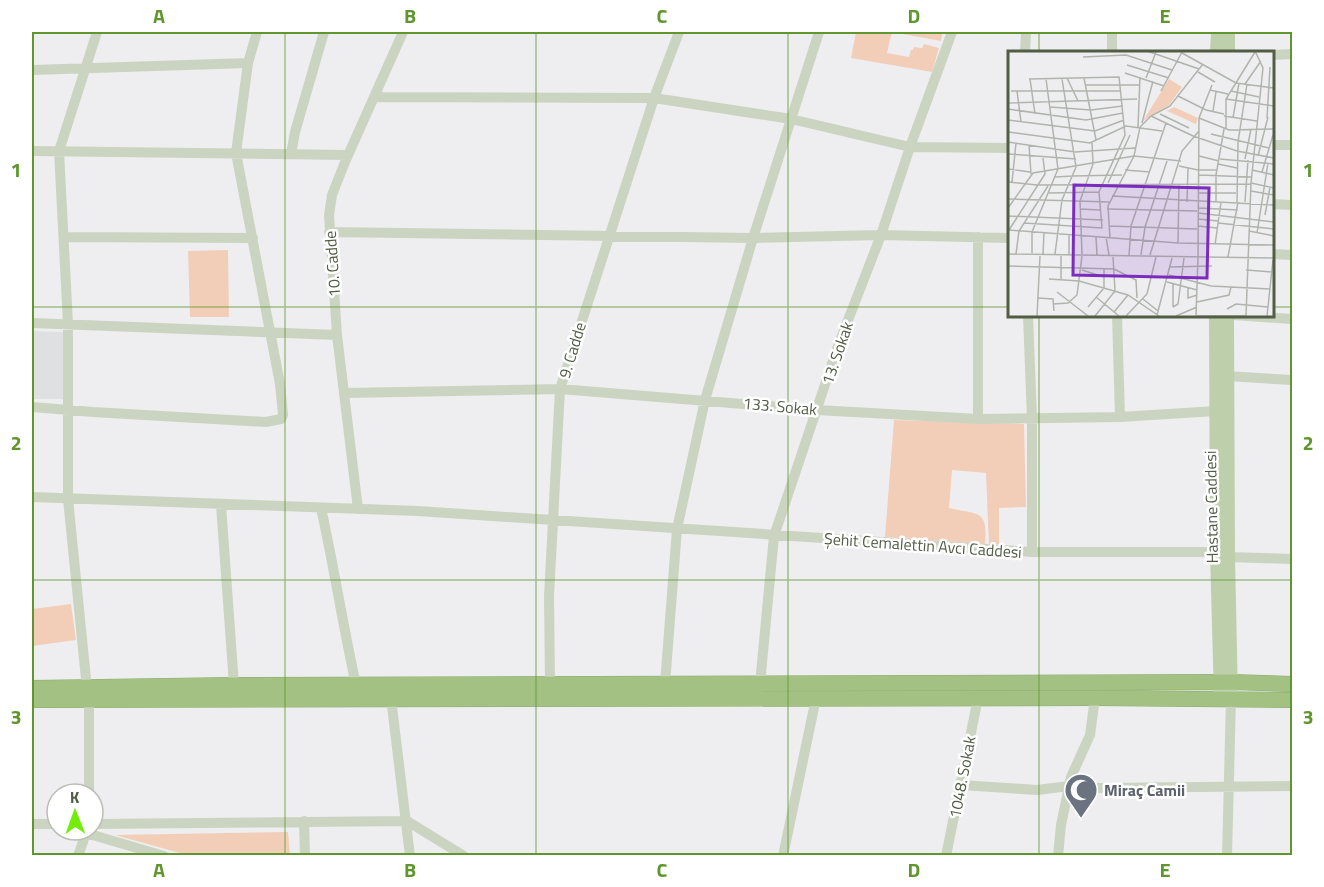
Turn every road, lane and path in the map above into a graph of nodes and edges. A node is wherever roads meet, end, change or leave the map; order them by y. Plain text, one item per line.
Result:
1 (97, 32) edge
2 (257, 32) edge
3 (324, 32) edge
4 (403, 32) edge
5 (679, 32) edge
6 (819, 32) edge
7 (952, 32) edge
8 (1026, 32) edge
9 (1112, 32) edge
10 (1218, 32) edge
11 (1228, 32) edge
12 (1025, 51) edge
13 (1112, 51) edge
14 (1218, 51) edge
15 (1228, 51) edge
16 (1293, 54) edge
17 (1273, 55) edge
18 (248, 63) junction
19 (84, 68) junction
20 (32, 70) edge
21 (374, 98) junction
22 (654, 98) junction
23 (791, 118) junction
24 (1293, 145) edge
25 (1273, 146) edge
26 (910, 147) junction
27 (1008, 148) edge
28 (32, 151) edge
29 (59, 151) junction
30 (236, 153) junction
31 (291, 154) junction
32 (348, 155) junction
33 (1273, 204) edge
34 (1293, 205) edge
35 (329, 232) junction
36 (609, 235) junction
37 (881, 235) junction
38 (64, 237) junction
39 (978, 237) junction
40 (253, 238) junction
41 (753, 238) junction
42 (1008, 238) edge
43 (1273, 254) edge
44 (1293, 255) edge
45 (1028, 316) edge
46 (1118, 316) edge
47 (1216, 316) edge
48 (1227, 316) edge
49 (1249, 316) edge
50 (1293, 319) edge
51 (32, 323) edge
52 (68, 324) junction
53 (272, 334) junction
54 (338, 335) junction
55 (1226, 376) junction
56 (1293, 380) edge
57 (560, 388) junction
58 (345, 393) junction
59 (705, 400) junction
60 (32, 407) edge
61 (68, 410) junction
62 (817, 410) junction
63 (1216, 411) junction
64 (1120, 417) junction
65 (978, 419) junction
66 (1032, 419) junction
67 (32, 497) edge
68 (68, 500) junction
69 (221, 505) junction
70 (321, 508) junction
71 (358, 509) junction
72 (552, 520) junction
73 (676, 529) junction
74 (774, 536) junction
75 (1032, 552) junction
76 (1223, 554) junction
77 (1293, 559) edge
78 (1225, 682) junction
79 (550, 684) junction
80 (665, 684) junction
81 (760, 684) junction
82 (1293, 684) edge
83 (234, 685) junction
84 (356, 685) junction
85 (32, 688) edge
86 (88, 694) junction
87 (391, 698) junction
88 (816, 698) junction
89 (978, 698) junction
90 (1095, 698) junction
91 (1226, 699) junction
92 (32, 700) edge
93 (1293, 700) edge
94 (89, 782) edge
95 (960, 785) junction
96 (1069, 786) junction
97 (1293, 786) edge
98 (1228, 787) junction
99 (407, 820) junction
100 (304, 821) junction
101 (105, 824) edge
102 (105, 838) edge
103 (164, 855) edge
104 (304, 855) edge
105 (410, 855) edge
106 (464, 855) edge
107 (783, 855) edge
108 (946, 855) edge
109 (1058, 855) edge
110 (1227, 855) edge

1 - 19 street
2 - 18 street
3 - 31 street
4 - 21 street, 10. Cadde
5 - 22 street, 9. Cadde
6 - 23 street
7 - 26 street, 13. Sokak
8 - 12 street
9 - 13 street
10 - 14 main road
11 - 15 main road
16 - 17 street
18 - 19 street
18 - 30 street
19 - 20 street
19 - 29 street
21 - 22 street
21 - 32 street, 10. Cadde
22 - 23 street
22 - 36 street, 9. Cadde
23 - 26 street
23 - 41 street
24 - 25 street
26 - 27 street
26 - 37 street, 13. Sokak
28 - 29 street
29 - 30 street
29 - 38 street
30 - 31 street
30 - 40 street
31 - 32 street
32 - 35 street, 10. Cadde
33 - 34 street
35 - 36 street
35 - 54 street, 10. Cadde
36 - 41 street
36 - 57 street, 9. Cadde
37 - 39 street
37 - 41 street
37 - 62 street, 13. Sokak
38 - 40 street
38 - 52 street
39 - 42 street
39 - 65 street
40 - 53 street
41 - 59 street
43 - 44 street
45 - 66 street
46 - 64 street
47 - 63 main road, Hastane Caddesi
48 - 55 main road, Hastane Caddesi
49 - 50 street
51 - 52 street
52 - 53 street
52 - 61 street
53 - 54 street
53 - 61 street
54 - 58 street, 10. Cadde
55 - 56 street
55 - 76 main road, Hastane Caddesi
57 - 58 street, 133. Sokak
57 - 59 street, 133. Sokak
57 - 72 street, 9. Cadde
58 - 71 street, 10. Cadde
59 - 62 street, 133. Sokak
59 - 73 street
60 - 61 street
61 - 68 street
62 - 65 street, 133. Sokak
62 - 74 street, 13. Sokak
63 - 64 street, 133. Sokak
63 - 76 main road, Hastane Caddesi
64 - 66 street, 133. Sokak
65 - 66 street, 133. Sokak
66 - 75 street
67 - 68 street, Şehit Cemalettin Avcı Caddesi
68 - 69 street, Şehit Cemalettin Avcı Caddesi
68 - 86 street
69 - 70 street, Şehit Cemalettin Avcı Caddesi
69 - 83 street
70 - 71 street, Şehit Cemalettin Avcı Caddesi
70 - 84 street
71 - 72 street, Şehit Cemalettin Avcı Caddesi
72 - 73 street, Şehit Cemalettin Avcı Caddesi
72 - 79 street, 9. Cadde
73 - 74 street, Şehit Cemalettin Avcı Caddesi
73 - 80 street
74 - 75 street, Şehit Cemalettin Avcı Caddesi
74 - 81 street, 13. Sokak
75 - 76 street, Şehit Cemalettin Avcı Caddesi
76 - 77 street, Şehit Cemalettin Avcı Caddesi
76 - 78 main road, Hastane Caddesi
78 - 81 highway
78 - 82 highway
78 - 91 main road, Hastane Caddesi
79 - 80 highway
79 - 84 highway
80 - 81 highway
83 - 84 highway
83 - 86 highway
85 - 86 highway
86 - 87 highway
86 - 92 highway
86 - 94 street
87 - 88 highway
87 - 99 street
88 - 89 highway
88 - 107 street
89 - 90 highway
89 - 95 street, 1048. Sokak
90 - 91 highway
90 - 96 street
91 - 93 highway
91 - 98 street
95 - 96 street
95 - 108 street, 1048. Sokak
96 - 98 street
96 - 109 street
97 - 98 street
98 - 110 street
99 - 100 street
99 - 105 street
99 - 106 street
100 - 101 street
100 - 104 street
102 - 103 street

